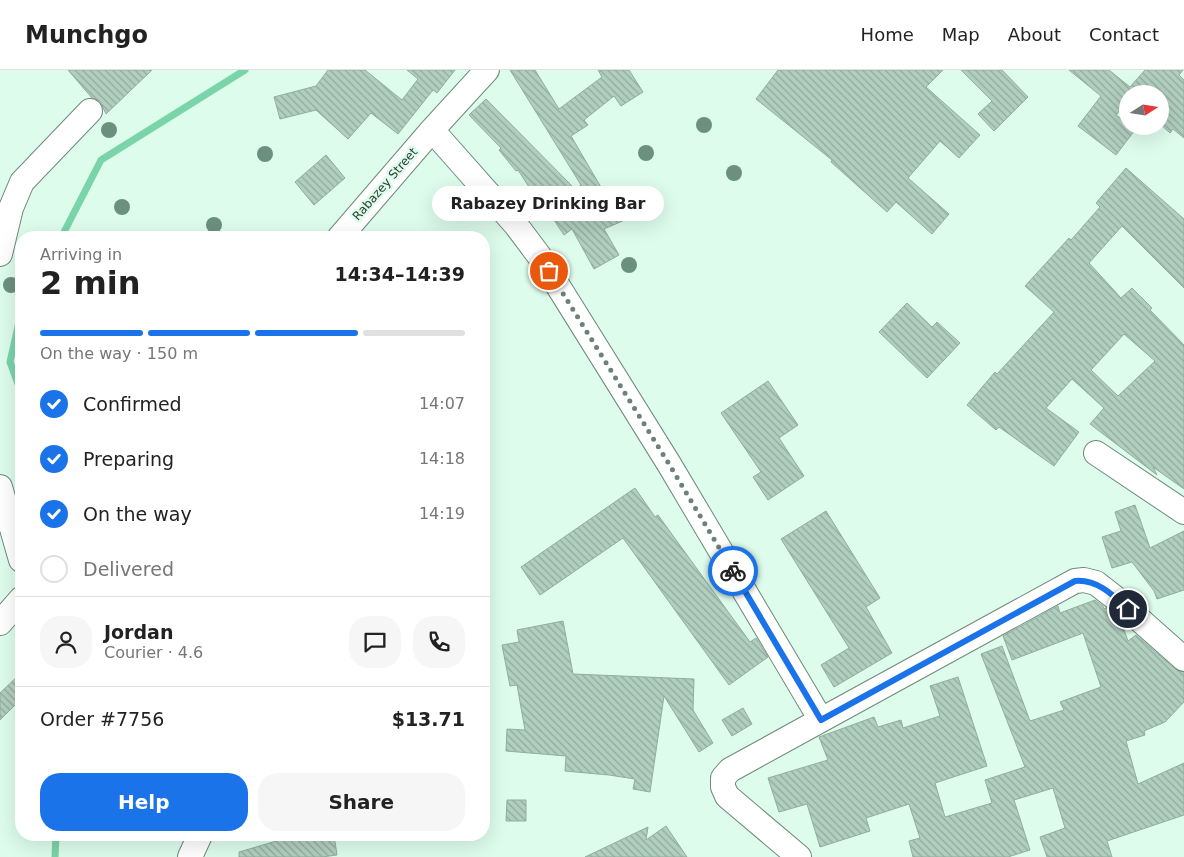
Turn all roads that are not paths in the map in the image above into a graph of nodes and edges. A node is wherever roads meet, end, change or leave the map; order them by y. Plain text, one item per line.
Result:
1 (487, 70) edge
2 (90, 111) dead end
3 (432, 130) junction
4 (345, 231) edge
5 (0, 254) edge
6 (1096, 453) dead end
7 (0, 487) edge
8 (1184, 512) edge
9 (15, 539) edge
10 (15, 606) edge
11 (0, 623) edge
12 (1184, 659) edge
13 (821, 720) junction
14 (197, 841) edge
15 (190, 857) edge
16 (799, 857) edge

1 - 3 street, Rabazey Street
2 - 5 street
3 - 4 street, Rabazey Street
3 - 13 street
6 - 8 street
7 - 9 street
10 - 11 street
12 - 13 street
13 - 16 street
14 - 15 street

